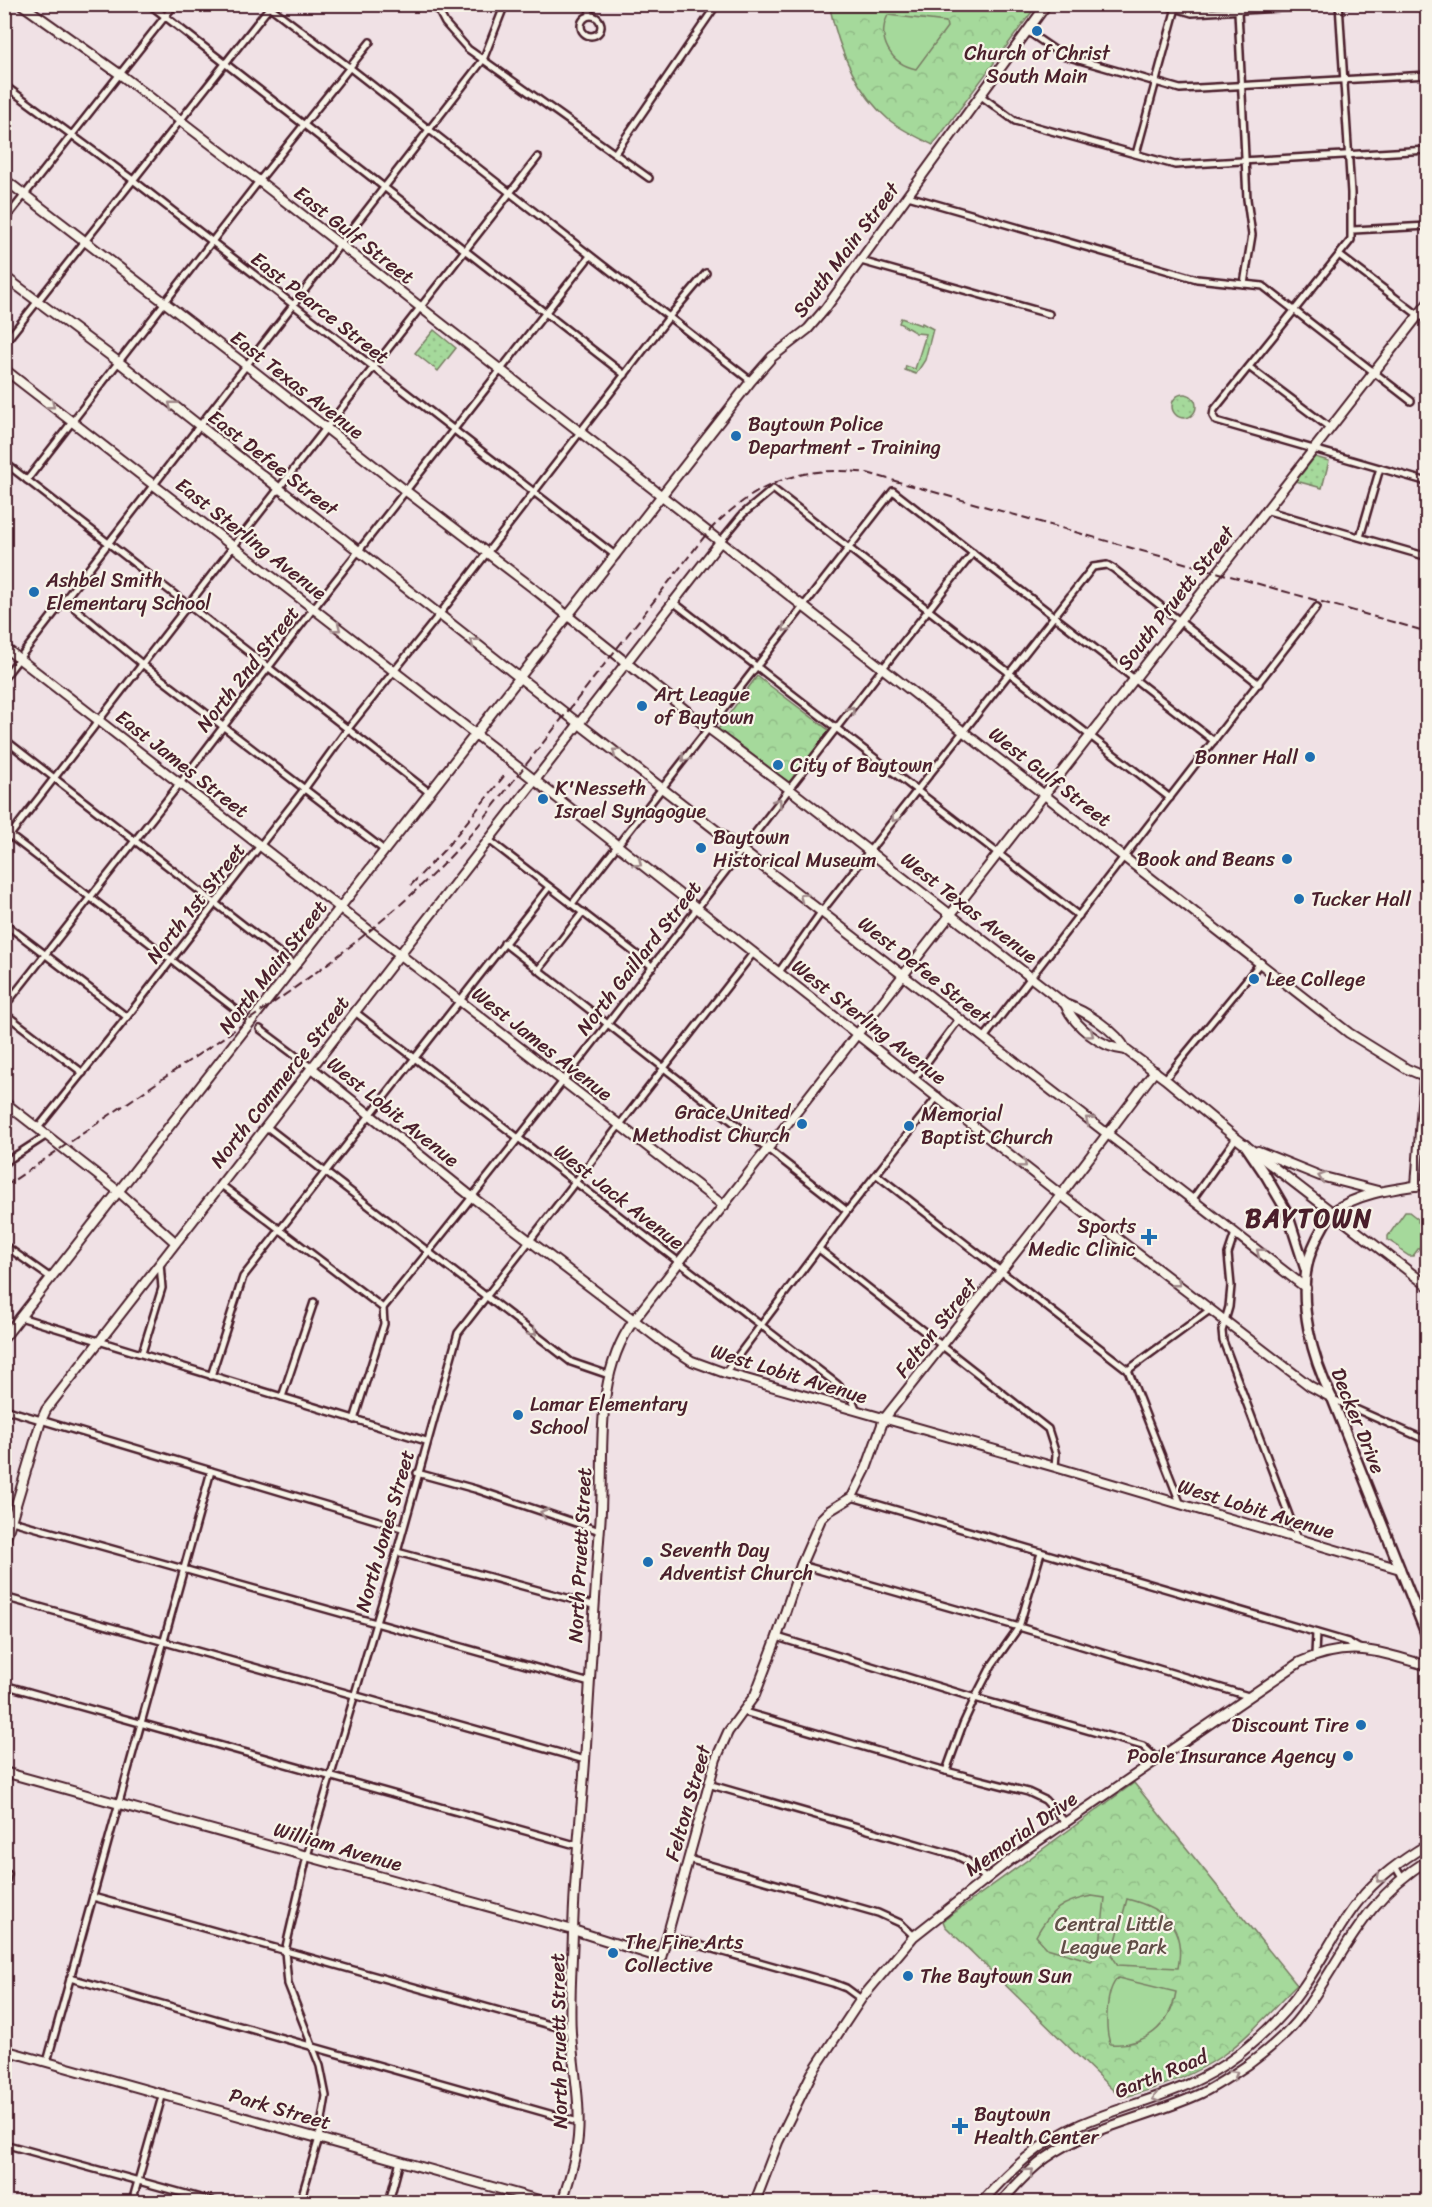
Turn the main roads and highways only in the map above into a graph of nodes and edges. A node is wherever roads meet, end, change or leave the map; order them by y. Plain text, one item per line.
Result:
1 (1245, 1145) road end
2 (1332, 1212) road end
3 (1306, 1272) junction
4 (1428, 1639) edge

1 - 3 main road
2 - 3 main road, Decker Drive
3 - 4 main road, Decker Drive

